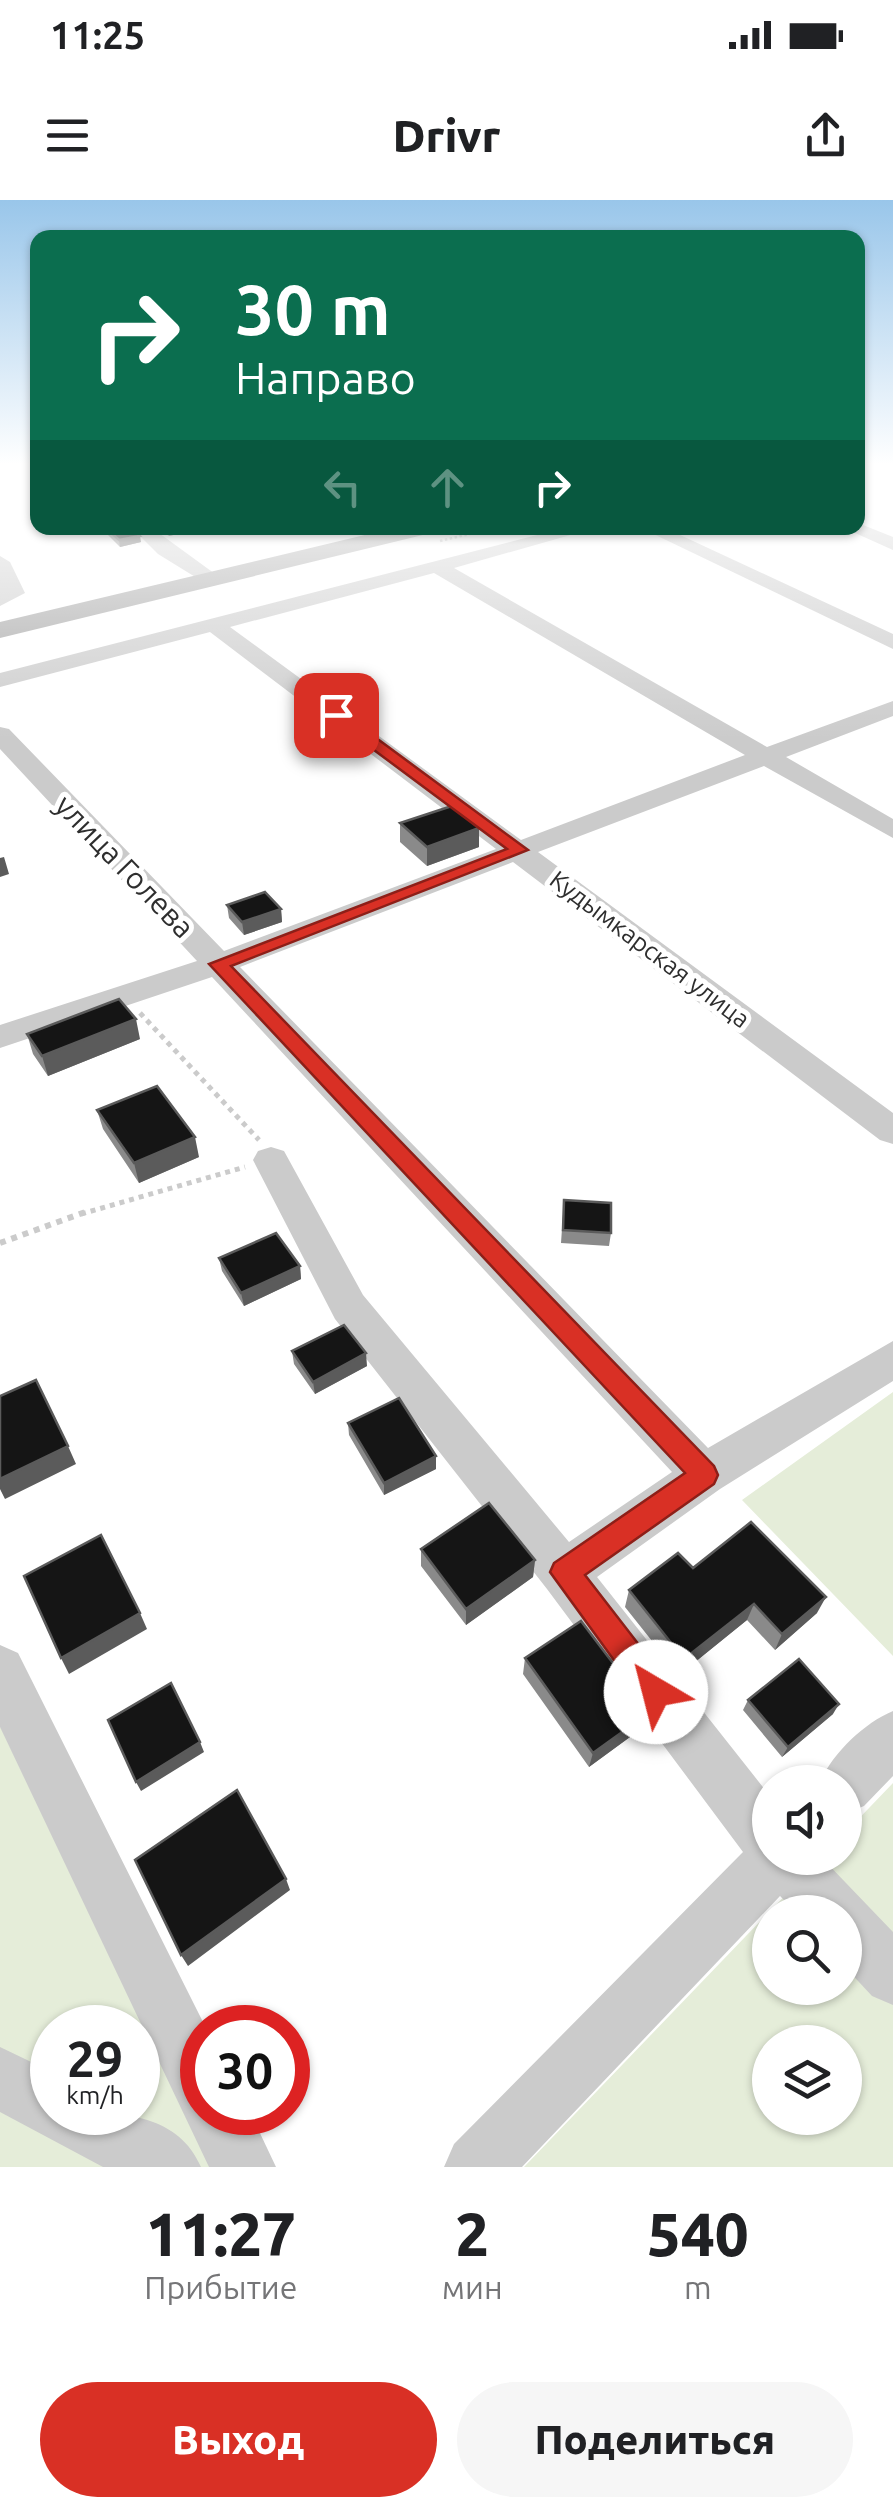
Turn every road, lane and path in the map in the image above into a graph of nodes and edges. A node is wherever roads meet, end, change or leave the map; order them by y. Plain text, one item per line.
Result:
1 (174, 556) edge
2 (308, 556) edge
3 (484, 556) edge
4 (710, 556) edge
5 (751, 556) edge
6 (0, 562) edge
7 (439, 568) junction
8 (212, 579) junction
9 (0, 600) edge
10 (893, 619) edge
11 (214, 624) junction
12 (0, 630) edge
13 (893, 642) edge
14 (0, 680) edge
15 (893, 708) edge
16 (0, 734) edge
17 (766, 756) junction
18 (893, 830) edge
19 (519, 850) junction
20 (218, 964) junction
21 (124, 996) junction
22 (0, 1037) edge
23 (893, 1131) edge
24 (271, 1160) junction
25 (0, 1244) edge
26 (893, 1359) edge
27 (704, 1475) junction
28 (564, 1572) junction
29 (0, 1671) edge
30 (893, 1738) edge
31 (862, 1770) edge
32 (752, 1817) edge
33 (763, 1875) edge
34 (797, 1875) edge
35 (818, 1895) edge
36 (862, 1942) edge
37 (893, 1975) edge
38 (180, 2040) edge
39 (0, 2078) edge
40 (30, 2094) edge
41 (108, 2135) edge
42 (227, 2135) edge
43 (168, 2167) edge
44 (243, 2167) edge
45 (477, 2167) edge

1 - 8 street
2 - 8 main road
3 - 7 street
4 - 13 street
5 - 10 street
6 - 9 street
7 - 11 street
7 - 17 street
8 - 12 main road
11 - 14 street
11 - 19 street, Кудымкарская улица
15 - 17 street
16 - 20 street, улица Голева
17 - 18 street
17 - 19 street
19 - 20 street
19 - 23 street, Кудымкарская улица
20 - 21 street
20 - 27 street, улица Голева
21 - 22 street
21 - 24 path
24 - 25 path
24 - 28 street
26 - 27 street
27 - 28 street
28 - 32 street
29 - 38 street
30 - 31 street
33 - 45 street
34 - 35 street
36 - 37 street
39 - 40 street
41 - 43 street
42 - 44 street

